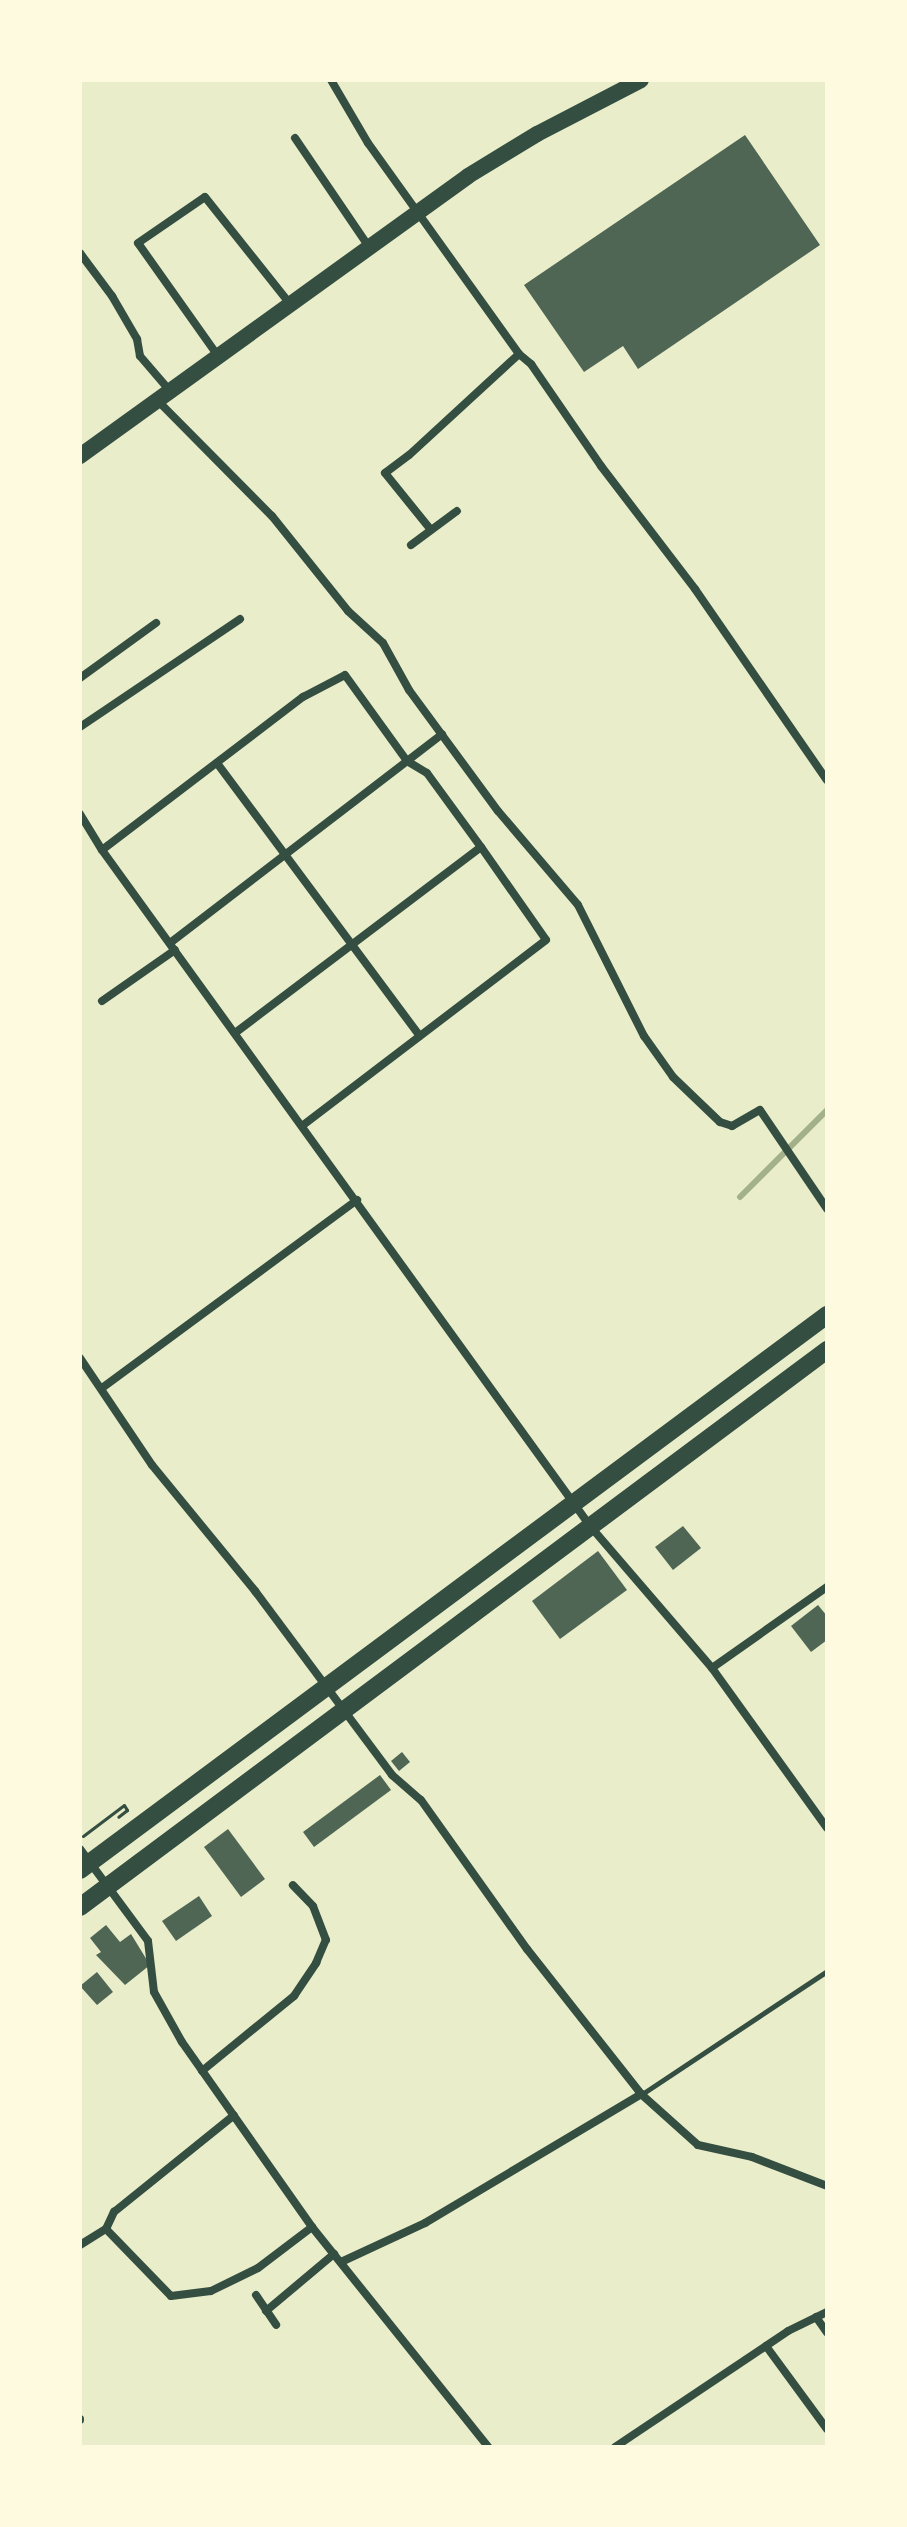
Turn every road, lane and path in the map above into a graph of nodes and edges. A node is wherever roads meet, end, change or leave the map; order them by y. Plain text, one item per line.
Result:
1 (331, 80) edge
2 (641, 80) edge
3 (295, 138) dead end
4 (418, 212) junction
5 (369, 247) junction
6 (80, 253) edge
7 (290, 304) junction
8 (519, 354) junction
9 (218, 356) junction
10 (164, 396) junction
11 (80, 456) edge
12 (457, 511) dead end
13 (431, 530) junction
14 (411, 545) dead end
15 (240, 619) dead end
16 (156, 623) dead end
17 (80, 678) edge
18 (80, 727) edge
19 (442, 734) junction
20 (407, 761) junction
21 (217, 763) junction
22 (827, 780) edge
23 (80, 814) edge
24 (481, 847) junction
25 (102, 850) junction
26 (283, 856) junction
27 (351, 946) junction
28 (172, 947) junction
29 (102, 1001) dead end
30 (235, 1033) junction
31 (420, 1036) junction
32 (303, 1125) junction
33 (357, 1200) junction
34 (827, 1209) edge
35 (827, 1315) edge
36 (827, 1350) edge
37 (80, 1358) edge
38 (102, 1388) junction
39 (573, 1503) junction
40 (590, 1526) junction
41 (827, 1587) edge
42 (712, 1668) junction
43 (328, 1686) junction
44 (346, 1709) junction
45 (122, 1813) dead end
46 (827, 1828) edge
47 (80, 1838) edge
48 (83, 1861) edge
49 (293, 1885) dead end
50 (108, 1887) junction
51 (80, 1907) edge
52 (827, 1971) edge
53 (202, 2071) junction
54 (641, 2094) junction
55 (234, 2115) junction
56 (827, 2186) edge
57 (312, 2227) junction
58 (106, 2229) junction
59 (80, 2245) edge
60 (334, 2254) junction
61 (341, 2262) junction
62 (256, 2295) dead end
63 (266, 2311) junction
64 (827, 2312) edge
65 (816, 2317) junction
66 (276, 2325) dead end
67 (827, 2333) edge
68 (766, 2346) junction
69 (827, 2429) edge
70 (488, 2447) edge
71 (615, 2447) edge

1 - 4 street
2 - 4 main road
3 - 5 street
4 - 5 main road
4 - 8 street
5 - 7 main road
6 - 10 street
7 - 9 main road
7 - 9 street
8 - 13 street
8 - 22 street
9 - 10 main road
10 - 11 main road
10 - 19 street
12 - 13 street
13 - 14 street
15 - 18 street
16 - 17 street
19 - 20 street
19 - 34 street
20 - 21 street
20 - 24 street
20 - 26 street
21 - 25 street
21 - 26 street
23 - 25 street
24 - 27 street
24 - 31 street
25 - 28 street
26 - 27 street
26 - 28 street
27 - 30 street
27 - 31 street
28 - 29 street
28 - 30 street
30 - 32 street
31 - 32 street
32 - 33 street
33 - 38 street
33 - 39 street
35 - 39 highway
36 - 40 highway
37 - 38 street
38 - 43 street
39 - 40 street
39 - 43 highway
40 - 42 street
40 - 44 highway
41 - 42 street
42 - 46 street
43 - 44 street
43 - 48 highway
44 - 50 highway
44 - 54 street
45 - 47 path
48 - 50 street
49 - 53 street
50 - 51 highway
50 - 53 street
52 - 54 lane
53 - 55 street
54 - 56 street
54 - 61 street
55 - 57 street
55 - 58 street
57 - 58 street
57 - 60 street
58 - 59 street
60 - 61 street
60 - 63 street
61 - 70 street
62 - 63 street
63 - 66 street
64 - 65 street
65 - 67 street
65 - 68 street
68 - 69 street
68 - 71 street

